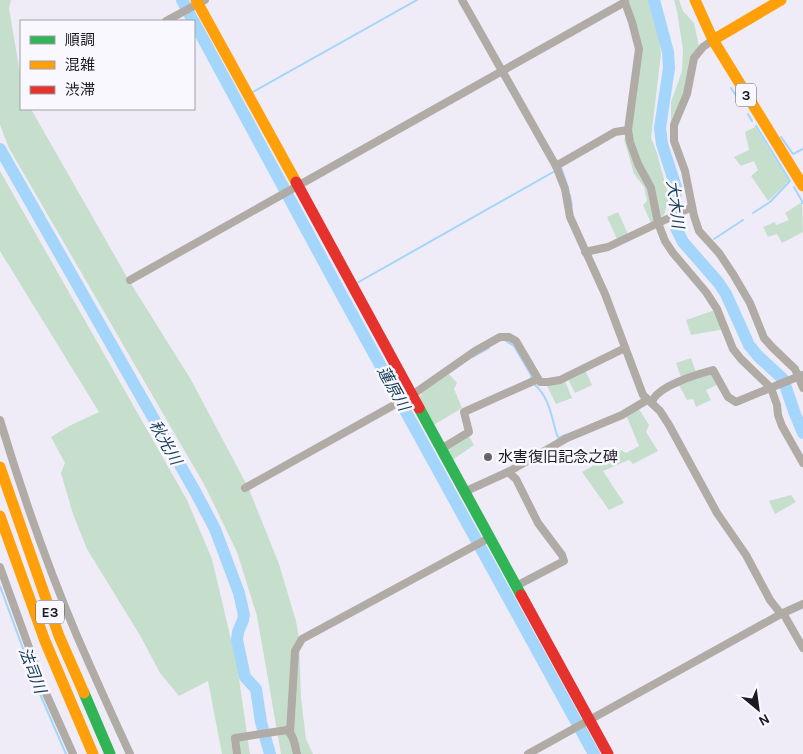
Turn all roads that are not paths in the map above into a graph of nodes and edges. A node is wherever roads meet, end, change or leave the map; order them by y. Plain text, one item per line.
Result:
1 (462, 0) edge
2 (695, 0) edge
3 (781, 0) edge
4 (199, 1) edge
5 (624, 1) edge
6 (168, 20) edge
7 (713, 40) junction
8 (502, 71) junction
9 (628, 130) junction
10 (556, 166) junction
11 (803, 186) edge
12 (297, 187) junction
13 (690, 208) junction
14 (661, 221) junction
15 (585, 252) junction
16 (130, 280) dead end
17 (625, 348) junction
18 (801, 376) edge
19 (538, 379) junction
20 (770, 388) junction
21 (803, 388) edge
22 (412, 396) junction
23 (650, 401) junction
24 (0, 420) edge
25 (441, 449) junction
26 (803, 464) edge
27 (0, 467) edge
28 (508, 472) junction
29 (245, 488) dead end
30 (464, 492) junction
31 (0, 516) edge
32 (489, 538) junction
33 (0, 567) edge
34 (516, 586) junction
35 (803, 604) edge
36 (782, 614) junction
37 (803, 648) edge
38 (589, 720) junction
39 (287, 731) junction
40 (74, 754) edge
41 (93, 754) edge
42 (110, 754) edge
43 (130, 754) edge
44 (237, 754) edge
45 (297, 754) edge
46 (528, 754) edge
47 (608, 754) edge

1 - 8 street
2 - 7 main road, 3
3 - 7 main road
4 - 6 street
4 - 12 main road
5 - 8 street
5 - 9 street
7 - 11 main road, 3
7 - 13 street
8 - 10 street
8 - 12 street
9 - 10 street
9 - 14 street
10 - 15 street
12 - 16 street
12 - 22 main road
13 - 14 street
13 - 18 street
14 - 15 street
14 - 20 street
15 - 17 street
17 - 19 street
17 - 23 street
18 - 20 street
18 - 21 street
19 - 22 street
19 - 25 street
20 - 23 street
20 - 26 street
22 - 25 main road
22 - 29 street
23 - 28 street
23 - 36 street
24 - 43 street
25 - 30 main road
27 - 42 main road, E3
28 - 30 street
28 - 34 street
30 - 32 main road
31 - 41 main road, E3
32 - 34 main road
32 - 39 street
33 - 40 street
34 - 38 main road
35 - 36 street
36 - 37 street
36 - 38 street
38 - 46 street
38 - 47 main road
39 - 44 street
39 - 45 street

